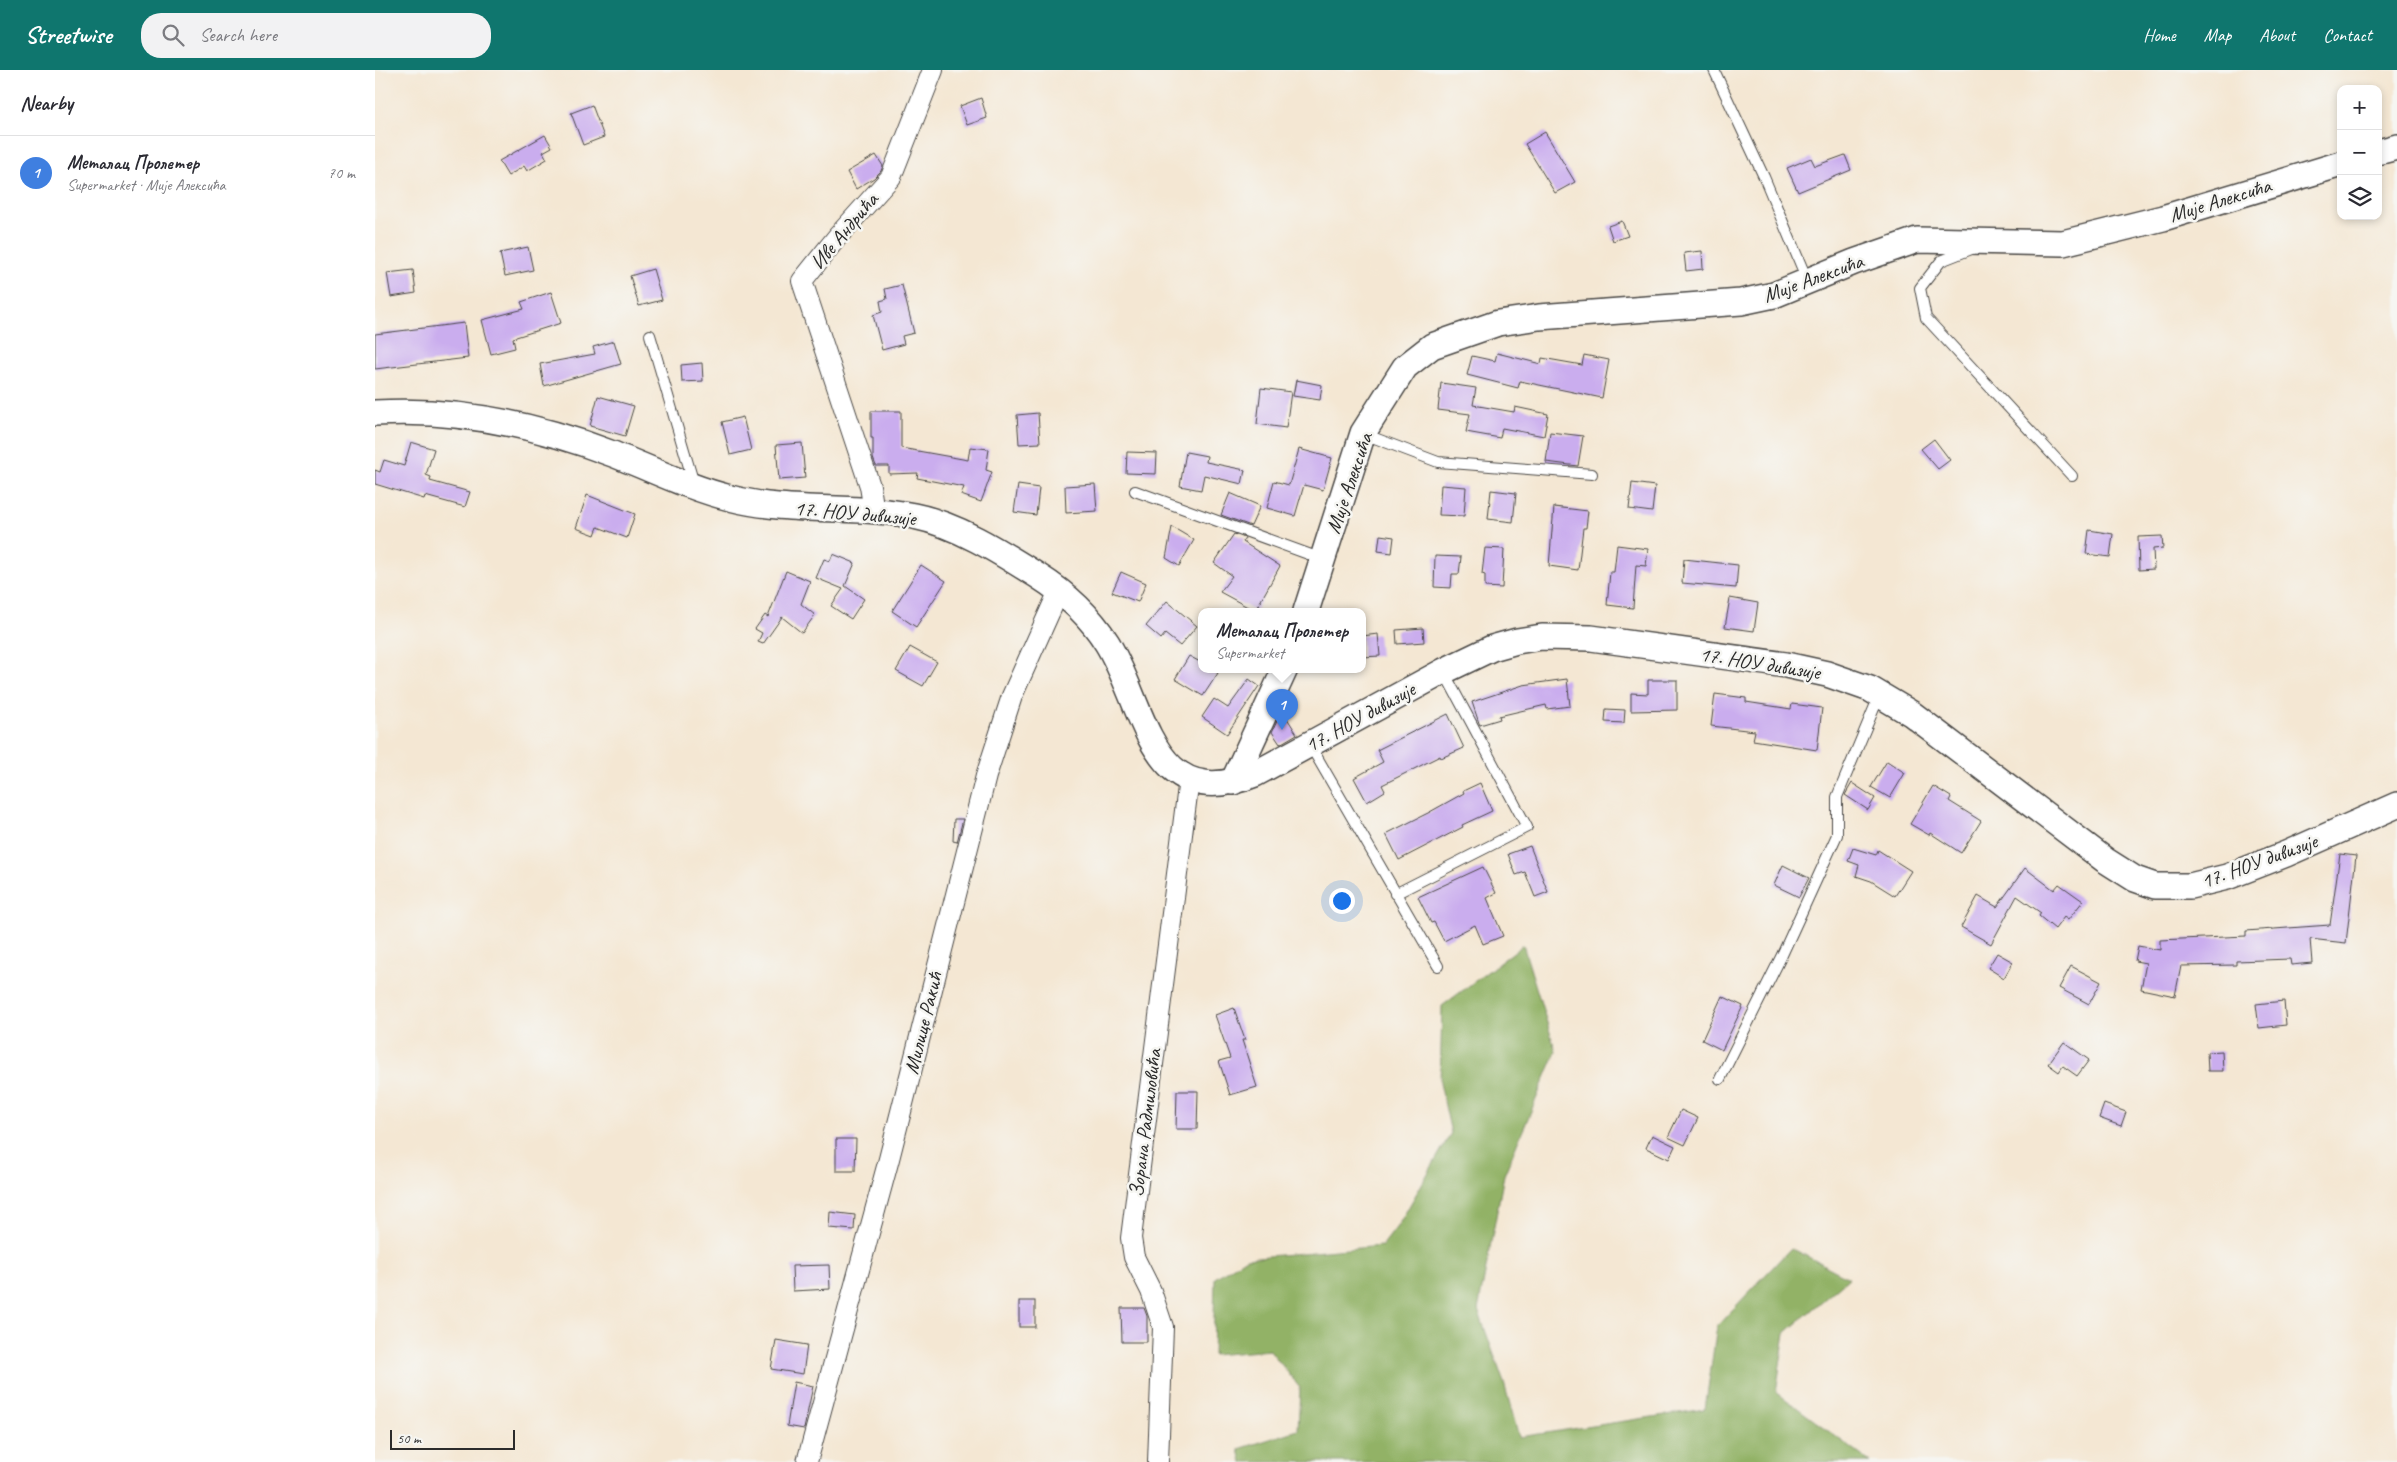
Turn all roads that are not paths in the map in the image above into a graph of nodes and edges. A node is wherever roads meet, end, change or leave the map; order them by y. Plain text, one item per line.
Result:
1 (933, 70) edge
2 (1714, 70) edge
3 (2397, 146) edge
4 (2382, 151) edge
5 (2337, 165) edge
6 (1991, 242) junction
7 (1808, 282) junction
8 (650, 335) dead end
9 (375, 413) edge
10 (1363, 433) junction
11 (1592, 474) dead end
12 (2072, 476) dead end
13 (695, 488) junction
14 (1135, 491) dead end
15 (874, 512) junction
16 (1323, 560) junction
17 (1059, 591) junction
18 (1307, 608) edge
19 (1444, 671) junction
20 (1283, 673) edge
21 (1881, 694) junction
22 (1310, 745) junction
23 (1189, 779) junction
24 (1233, 782) junction
25 (2397, 805) edge
26 (1395, 894) junction
27 (1437, 966) dead end
28 (1721, 1079) dead end
29 (807, 1462) edge
30 (1158, 1462) edge

1 - 15 street, Иве Андрића
2 - 7 lane
3 - 4 street
5 - 6 street, Мије Алексића
6 - 7 street, Мије Алексића
6 - 12 lane
7 - 10 street, Мије Алексића
8 - 13 lane
9 - 13 street, 17. НОУ дивизије
10 - 11 lane
10 - 16 street, Мије Алексића
13 - 15 street, 17. НОУ дивизије
14 - 16 lane, Мије Алексића
15 - 17 street, 17. НОУ дивизије
16 - 18 street, Мије Алексића
17 - 23 street, 17. НОУ дивизије
17 - 29 street, Милице Ракић
19 - 21 street, 17. НОУ дивизије
19 - 22 street, 17. НОУ дивизије
19 - 26 lane
20 - 24 street
21 - 25 street, 17. НОУ дивизије
21 - 28 lane
22 - 24 street, 17. НОУ дивизије
22 - 26 lane
23 - 24 street, 17. НОУ дивизије
23 - 30 street, Зорана Радмиловића
26 - 27 lane

